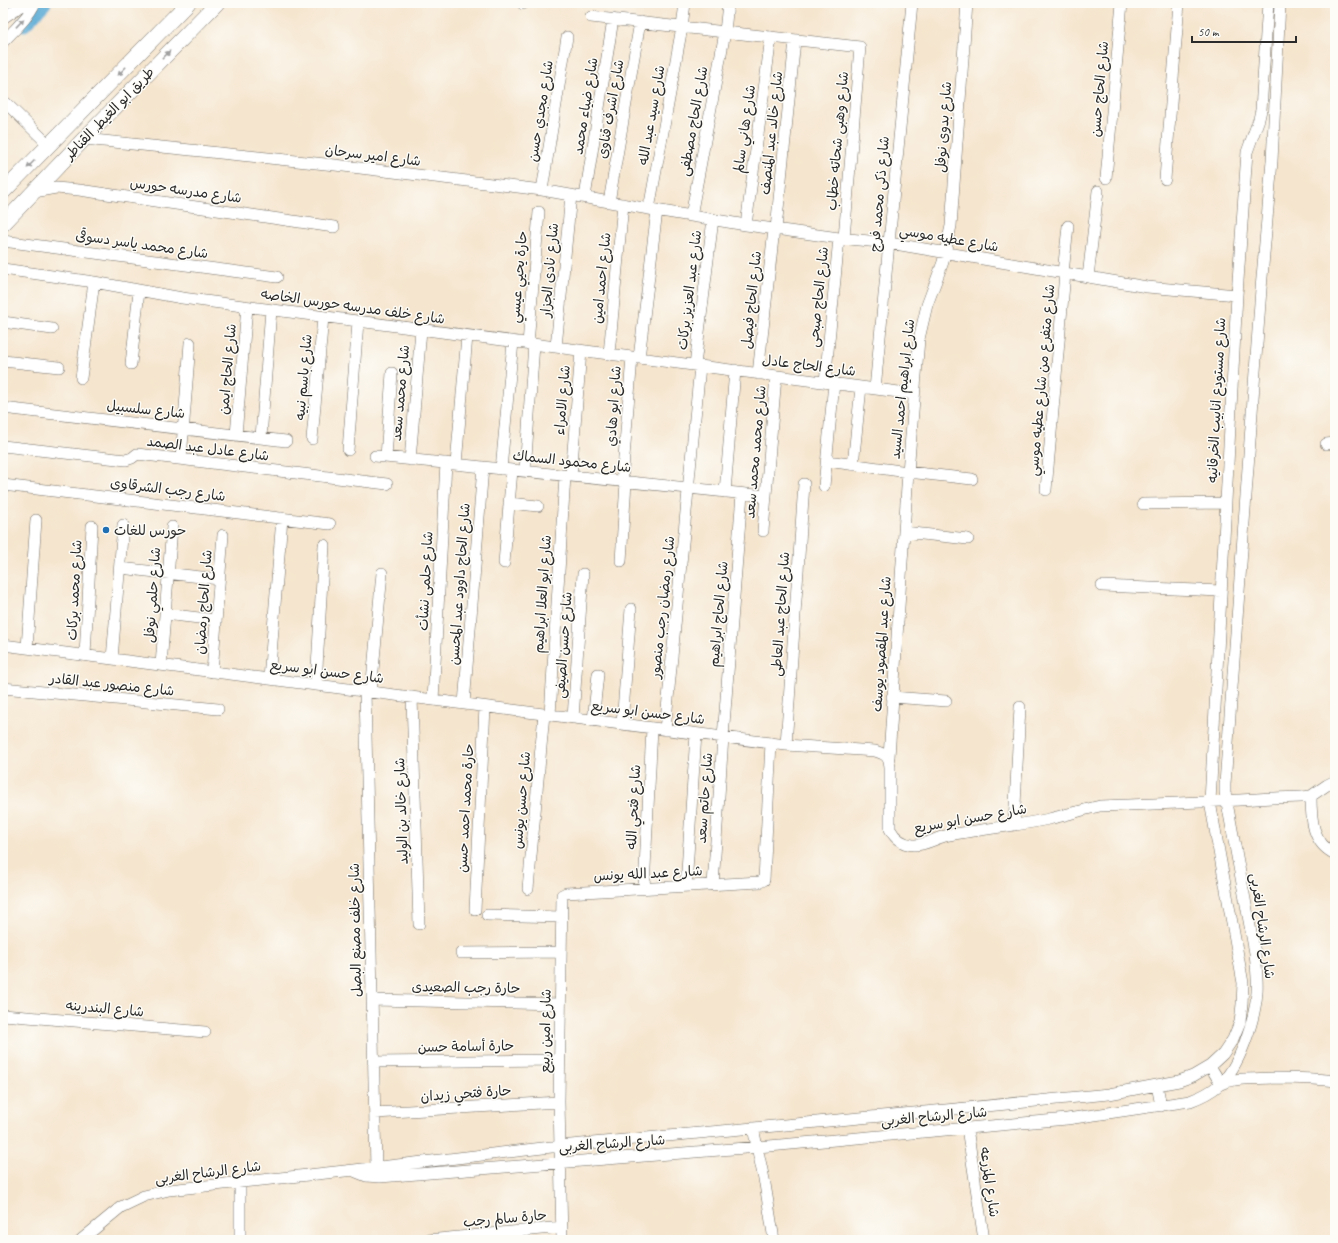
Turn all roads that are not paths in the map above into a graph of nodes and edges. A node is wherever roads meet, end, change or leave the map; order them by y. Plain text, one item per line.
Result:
1 (25, 3) edge
2 (35, 3) edge
3 (188, 3) edge
4 (216, 3) edge
5 (685, 3) edge
6 (728, 3) edge
7 (912, 3) edge
8 (967, 3) edge
9 (1122, 3) edge
10 (1179, 3) edge
11 (1268, 3) edge
12 (1280, 3) edge
13 (591, 17) dead end
14 (3, 18) edge
15 (613, 19) junction
16 (640, 22) junction
17 (682, 27) junction
18 (725, 32) junction
19 (567, 36) dead end
20 (771, 37) junction
21 (795, 40) junction
22 (3, 42) edge
23 (6, 103) dead end
24 (84, 139) junction
25 (49, 145) junction
26 (1106, 178) dead end
27 (1165, 179) dead end
28 (542, 190) junction
29 (1098, 191) dead end
30 (3, 192) edge
31 (34, 192) junction
32 (570, 195) junction
33 (586, 197) junction
34 (609, 202) junction
35 (623, 204) junction
36 (653, 210) junction
37 (539, 212) dead end
38 (691, 216) junction
39 (713, 219) junction
40 (3, 224) edge
41 (746, 225) junction
42 (1068, 226) dead end
43 (334, 227) dead end
44 (775, 229) junction
45 (842, 238) junction
46 (3, 241) edge
47 (889, 243) junction
48 (945, 253) junction
49 (3, 269) edge
50 (1064, 273) junction
51 (277, 277) dead end
52 (1088, 277) junction
53 (94, 282) junction
54 (139, 291) junction
55 (1237, 295) junction
56 (247, 307) junction
57 (271, 310) junction
58 (323, 317) junction
59 (3, 322) edge
60 (358, 322) junction
61 (52, 329) dead end
62 (421, 330) junction
63 (467, 336) junction
64 (513, 342) junction
65 (190, 343) dead end
66 (531, 344) junction
67 (556, 348) junction
68 (581, 351) junction
69 (609, 354) junction
70 (635, 358) junction
71 (3, 361) edge
72 (131, 364) dead end
73 (698, 366) junction
74 (59, 368) dead end
75 (735, 370) junction
76 (392, 372) dead end
77 (758, 374) junction
78 (776, 376) junction
79 (82, 378) dead end
80 (829, 383) junction
81 (861, 387) junction
82 (875, 389) junction
83 (914, 394) junction
84 (3, 408) edge
85 (183, 428) junction
86 (236, 435) junction
87 (261, 437) junction
88 (312, 439) dead end
89 (286, 441) dead end
90 (3, 446) edge
91 (348, 450) dead end
92 (374, 456) dead end
93 (386, 457) junction
94 (181, 459) junction
95 (410, 460) junction
96 (827, 461) junction
97 (451, 464) junction
98 (853, 465) junction
99 (483, 467) junction
100 (506, 470) junction
101 (525, 471) junction
102 (908, 472) junction
103 (568, 476) junction
104 (972, 479) dead end
105 (624, 482) junction
106 (387, 484) dead end
107 (804, 484) dead end
108 (3, 485) edge
109 (824, 486) dead end
110 (689, 488) junction
111 (1046, 490) dead end
112 (725, 492) junction
113 (742, 494) junction
114 (766, 496) junction
115 (509, 503) junction
116 (1226, 503) junction
117 (1143, 504) dead end
118 (538, 506) dead end
119 (282, 518) junction
120 (36, 520) dead end
121 (330, 524) dead end
122 (123, 525) dead end
123 (92, 526) dead end
124 (172, 527) dead end
125 (763, 531) dead end
126 (904, 532) junction
127 (223, 535) dead end
128 (968, 539) dead end
129 (324, 545) dead end
130 (621, 561) dead end
131 (504, 563) dead end
132 (120, 568) junction
133 (168, 573) junction
134 (382, 573) dead end
135 (583, 574) dead end
136 (219, 579) junction
137 (1102, 586) dead end
138 (1221, 591) junction
139 (631, 609) dead end
140 (165, 614) junction
141 (216, 620) junction
142 (3, 645) edge
143 (27, 648) junction
144 (85, 655) junction
145 (112, 659) junction
146 (161, 665) junction
147 (212, 672) junction
148 (598, 674) dead end
149 (269, 679) junction
150 (316, 685) junction
151 (3, 688) edge
152 (368, 692) junction
153 (412, 697) junction
154 (892, 697) junction
155 (433, 700) junction
156 (946, 701) dead end
157 (464, 704) junction
158 (485, 707) junction
159 (1020, 707) dead end
160 (218, 709) dead end
161 (547, 715) junction
162 (573, 718) junction
163 (593, 721) junction
164 (622, 724) junction
165 (652, 728) junction
166 (665, 730) junction
167 (696, 734) junction
168 (723, 737) junction
169 (771, 743) junction
170 (786, 746) junction
171 (889, 757) junction
172 (1335, 782) edge
173 (1311, 796) junction
174 (1227, 801) junction
175 (1210, 802) junction
176 (1014, 825) junction
177 (1335, 854) edge
178 (713, 885) junction
179 (686, 886) junction
180 (644, 888) junction
181 (528, 889) dead end
182 (474, 910) dead end
183 (487, 914) dead end
184 (561, 917) junction
185 (419, 924) dead end
186 (560, 952) junction
187 (461, 953) dead end
188 (372, 1000) junction
189 (560, 1004) junction
190 (3, 1015) edge
191 (205, 1032) dead end
192 (559, 1060) junction
193 (373, 1062) junction
194 (1210, 1066) junction
195 (1335, 1081) edge
196 (1221, 1084) junction
197 (1157, 1085) junction
198 (559, 1102) junction
199 (1161, 1106) junction
200 (935, 1111) junction
201 (375, 1113) junction
202 (753, 1128) junction
203 (967, 1128) junction
204 (938, 1130) junction
205 (607, 1141) junction
206 (560, 1146) junction
207 (758, 1147) junction
208 (608, 1158) junction
209 (561, 1162) junction
210 (376, 1168) junction
211 (354, 1170) junction
212 (240, 1182) junction
213 (562, 1227) junction
214 (81, 1240) edge
215 (240, 1240) edge
216 (428, 1240) edge
217 (562, 1240) edge
218 (774, 1240) edge
219 (984, 1240) edge

1 - 14 street
22 -> 2 street
3 -> 25 main road, طريق ابو الغيط, القناطر
24 -> 4 main road, طريق ابو الغيط, القناطر
5 - 17 street, شارع سيد عبد الله
6 - 18 street, شارع الحاج مصطفى
7 - 47 street, شارع ذكى محمد فرج
8 - 48 street, شارع بدوى نوفل
9 - 26 street, شارع الحاج حسن
10 - 27 street
11 - 55 street, شارع مستودع انابيب الخرقانيه
12 - 174 street
13 - 15 street
15 - 16 street
15 - 33 street, شارع ضياء محمد
16 - 17 street
16 - 34 street, شارع اشرف قناوى
17 - 18 street
17 - 36 street, شارع سيد عبد الله
18 - 20 street
18 - 38 street, شارع الحاج مصطفى
19 - 28 street, شارع مجدي حسن
20 - 21 street
20 - 41 street, شارع هاني سالم
21 - 44 street, شارع خالد عبد المنصف
21 - 45 street, شارع وهبى شحاته خطاب
23 - 25 street
24 - 28 street, شارع امير سرحان
24 - 31 main road, طريق ابو الغيط, القناطر
25 -> 30 main road, طريق ابو الغيط, القناطر
28 - 32 street, شارع امير سرحان
29 - 52 street
31 - 40 main road, طريق ابو الغيط, القناطر
31 - 43 street, شارع مدرسه حورس
32 - 33 street, شارع امير سرحان
32 - 67 street, شارع نادى الجزار
33 - 34 street, شارع امير سرحان
34 - 35 street, شارع امير سرحان
35 - 36 street, شارع امير سرحان
35 - 69 street, شارع احمد امين
36 - 38 street, شارع عطيه موسي
36 - 70 street, شارع سيد عبد الله
37 - 66 street, حارة يحيي عيسي
38 - 39 street, شارع عطيه موسي
39 - 41 street, شارع عطيه موسي
39 - 73 street, شارع عبد العزيز بركات
41 - 44 street, شارع عطيه موسي
42 - 50 street, شارع متفرع من شارع عطيه موسي
44 - 45 street, شارع عطيه موسي
44 - 77 street, شارع الحاج فيصل
45 - 47 street, شارع عطيه موسي
45 - 80 street, شارع الحاج صبحى
46 - 51 street, شارع محمد ياسر دسوقى
47 - 48 street, شارع عطيه موسي
47 - 82 street, شارع ذكى محمد فرج
48 - 50 street, شارع عطيه موسي
48 - 83 street, شارع ابراهيم احمد السيد
49 - 53 street, شارع خلف مدرسه حورس الخاصه
50 - 52 street, شارع عطيه موسي
50 - 111 street, شارع متفرع من شارع عطيه موسي
52 - 55 street, شارع عطيه موسي
53 - 54 street, شارع خلف مدرسه حورس الخاصه
53 - 79 street
54 - 56 street, شارع خلف مدرسه حورس الخاصه
54 - 72 street
55 - 116 street, شارع مستودع انابيب الخرقانيه
56 - 57 street, شارع خلف مدرسه حورس الخاصه
56 - 86 street, شارع الحاج ايمن
57 - 58 street, شارع خلف مدرسه حورس الخاصه
57 - 87 street
58 - 60 street, شارع خلف مدرسه حورس الخاصه
58 - 88 street, شارع باسم نبيه
59 - 61 street
60 - 62 street, شارع خلف مدرسه حورس الخاصه
60 - 91 street
62 - 63 street, شارع خلف مدرسه حورس الخاصه
62 - 95 street, شارع محمد سعد
63 - 64 street, شارع خلف مدرسه حورس الخاصه
63 - 97 street, شارع حلمى نشأت
64 - 66 street, شارع خلف مدرسه حورس الخاصه
64 - 100 street, حارة يحيي عيسي
65 - 85 street
66 - 67 street, شارع خلف مدرسه حورس الخاصه
66 - 101 street, حارة يحيي عيسي
67 - 68 street, شارع خلف مدرسه حورس الخاصه
68 - 69 street, شارع خلف مدرسه حورس الخاصه
68 - 103 street, شارع الامراء
69 - 70 street, شارع خلف مدرسه حورس الخاصه
70 - 73 street, شارع خلف مدرسه حورس الخاصه
70 - 105 street, شارع ابو هادي
71 - 74 street
73 - 75 street, شارع الحاج عادل
73 - 110 street, شارع عبد العزيز بركات
75 - 77 street, شارع الحاج عادل
75 - 112 street
76 - 93 street
77 - 78 street, شارع الحاج عادل
78 - 80 street, شارع الحاج عادل
78 - 114 street, شارع محمد محمد سعد
80 - 81 street, شارع الحاج عادل
80 - 96 street, شارع الحاج صبحى
81 - 82 street, شارع الحاج عادل
81 - 98 street
82 - 83 street, شارع الحاج عادل
83 - 102 street, شارع ابراهيم احمد السيد
84 - 85 street, شارع سلسبيل
85 - 86 street, شارع سلسبيل
85 - 94 street
86 - 87 street, شارع سلسبيل
87 - 89 street, شارع سلسبيل
90 - 94 street, شارع عادل عبد الصمد
92 - 93 street, شارع محمود السماك
93 - 95 street, شارع محمود السماك
94 - 106 street, شارع عادل عبد الصمد
95 - 97 street, شارع محمود السماك
96 - 98 street
96 - 109 street, شارع الحاج صبحى
97 - 99 street, شارع محمود السماك
97 - 155 street, شارع حلمى نشأت
98 - 102 street
99 - 100 street, شارع محمود السماك
99 - 157 street, شارع الحاج داوود عبد المحسن
100 - 101 street, شارع محمود السماك
100 - 115 street
101 - 103 street, شارع محمود السماك
102 - 104 street
102 - 126 street, شارع ابراهيم احمد السيد
103 - 105 street, شارع محمود السماك
103 - 161 street, شارع ابو العلا ابراهيم
105 - 110 street, شارع محمود السماك
105 - 130 street, شارع ابو هادي
107 - 170 street, شارع الحاج عبد العاطى
108 - 119 street, شارع رجب الشرقاوى
110 - 112 street, شارع محمود السماك
110 - 166 street, شارع رمضان رجب منصور
112 - 113 street, شارع محمود السماك
113 - 114 street, شارع محمود السماك
113 - 168 street, شارع الحاج ابراهيم
114 - 125 street, شارع محمد محمد سعد
115 - 118 street
115 - 131 street
116 - 117 street
116 - 138 street, شارع مستودع انابيب الخرقانيه
119 - 121 street, شارع رجب الشرقاوى
119 - 149 street
120 - 143 street
122 - 132 street
123 - 144 street, شارع محمد بركات
124 - 133 street, شارع حلمي نوفل
126 - 128 street
126 - 154 street, شارع عبد المقصود يوسف
127 - 136 street, شارع الحاج رمضان
129 - 150 street
132 - 133 street
132 - 145 street
133 - 136 street
133 - 140 street, شارع حلمي نوفل
134 - 152 street, شارع خلف مصنع البصل
135 - 162 street, شارع حسن الصيفى
136 - 141 street, شارع الحاج رمضان
137 - 138 street
138 - 175 street, شارع مستودع انابيب الخرقانيه
139 - 164 street
140 - 141 street
140 - 146 street, شارع حلمي نوفل
141 - 147 street, شارع الحاج رمضان
142 - 143 street, شارع حسن ابو سريع
143 - 144 street, شارع حسن ابو سريع
144 - 145 street, شارع حسن ابو سريع
145 - 146 street, شارع حسن ابو سريع
146 - 147 street, شارع حسن ابو سريع
147 - 149 street, شارع حسن ابو سريع
148 - 163 street
149 - 150 street, شارع حسن ابو سريع
150 - 152 street, شارع حسن ابو سريع
151 - 160 street, شارع منصور عبد القادر
152 - 153 street, شارع حسن ابو سريع
152 - 188 street, شارع خلف مصنع البصل
153 - 155 street, شارع حسن ابو سريع
153 - 185 street, شارع خالد بن الوليد
154 - 156 street
154 - 171 street, شارع عبد المقصود يوسف
155 - 157 street, شارع حسن ابو سريع
157 - 158 street, شارع حسن ابو سريع
158 - 161 street, شارع حسن ابو سريع
158 - 182 street, حارة محمد احمد حسن
159 - 176 street
161 - 162 street, شارع حسن ابو سريع
161 - 181 street, شارع حسن يونس
162 - 163 street, شارع حسن ابو سريع
163 - 164 street, شارع حسن ابو سريع
164 - 165 street, شارع حسن ابو سريع
165 - 166 street, شارع حسن ابو سريع
165 - 180 street, شارع فتحي الله
166 - 167 street, شارع حسن ابو سريع
167 - 168 street, شارع حسن ابو سريع
167 - 179 street
168 - 169 street, شارع حسن ابو سريع
168 - 178 street, شارع حاتم سعد
169 - 170 street, شارع حسن ابو سريع
169 - 178 street, شارع عبد الله يونس
170 - 171 street, شارع حسن ابو سريع
171 - 176 street, شارع حسن ابو سريع
172 - 173 street
173 - 174 street, شارع حسن ابو سريع
173 - 177 street
174 - 175 street, شارع حسن ابو سريع
174 - 196 street, شارع الرشاح الغربى
175 - 176 street, شارع حسن ابو سريع
175 - 194 street, شارع الرشاح الغربى
178 - 179 street, شارع عبد الله يونس
179 - 180 street, شارع عبد الله يونس
180 - 184 street, شارع عبد الله يونس
183 - 184 street
184 - 186 street, شارع امين ربيع
186 - 187 street
186 - 189 street, شارع امين ربيع
188 - 189 street, حارة رجب الصعيدى
188 - 193 street, شارع خلف مصنع البصل
189 - 192 street, شارع امين ربيع
190 - 191 street, شارع البندرينه
192 - 193 street, حارة أسامة حسن
192 - 198 street, شارع امين ربيع
193 - 201 street, شارع خلف مصنع البصل
194 - 196 street
194 - 197 street, شارع الرشاح الغربى
195 - 196 street
196 - 199 street, شارع الرشاح الغربى
197 - 199 street
197 - 200 street, شارع الرشاح الغربى
198 - 201 street, حارة فتحي زيدان
198 - 206 street, شارع امين ربيع
199 - 203 street, شارع الرشاح الغربى
200 - 202 street, شارع الرشاح الغربى
200 - 204 street
201 - 210 street, شارع خلف مصنع البصل
202 - 205 street, شارع الرشاح الغربى
202 - 207 street
203 - 204 street, شارع الرشاح الغربى
203 - 219 street, شارع المزرعه
204 - 207 street, شارع الرشاح الغربى
205 - 206 street, شارع الرشاح الغربى
205 - 208 street
206 - 209 street, شارع امين ربيع
206 - 210 street, شارع الرشاح الغربى
207 - 208 street, شارع الرشاح الغربى
207 - 218 street
208 - 209 street, شارع الرشاح الغربى
209 - 211 street, شارع الرشاح الغربى
209 - 213 street, شارع امين ربيع
210 - 211 street, شارع الرشاح الغربى
211 - 212 street, شارع الرشاح الغربى
212 - 214 street, شارع الرشاح الغربى
212 - 215 street
213 - 216 street, حارة سالم رجب
213 - 217 street, شارع امين ربيع

